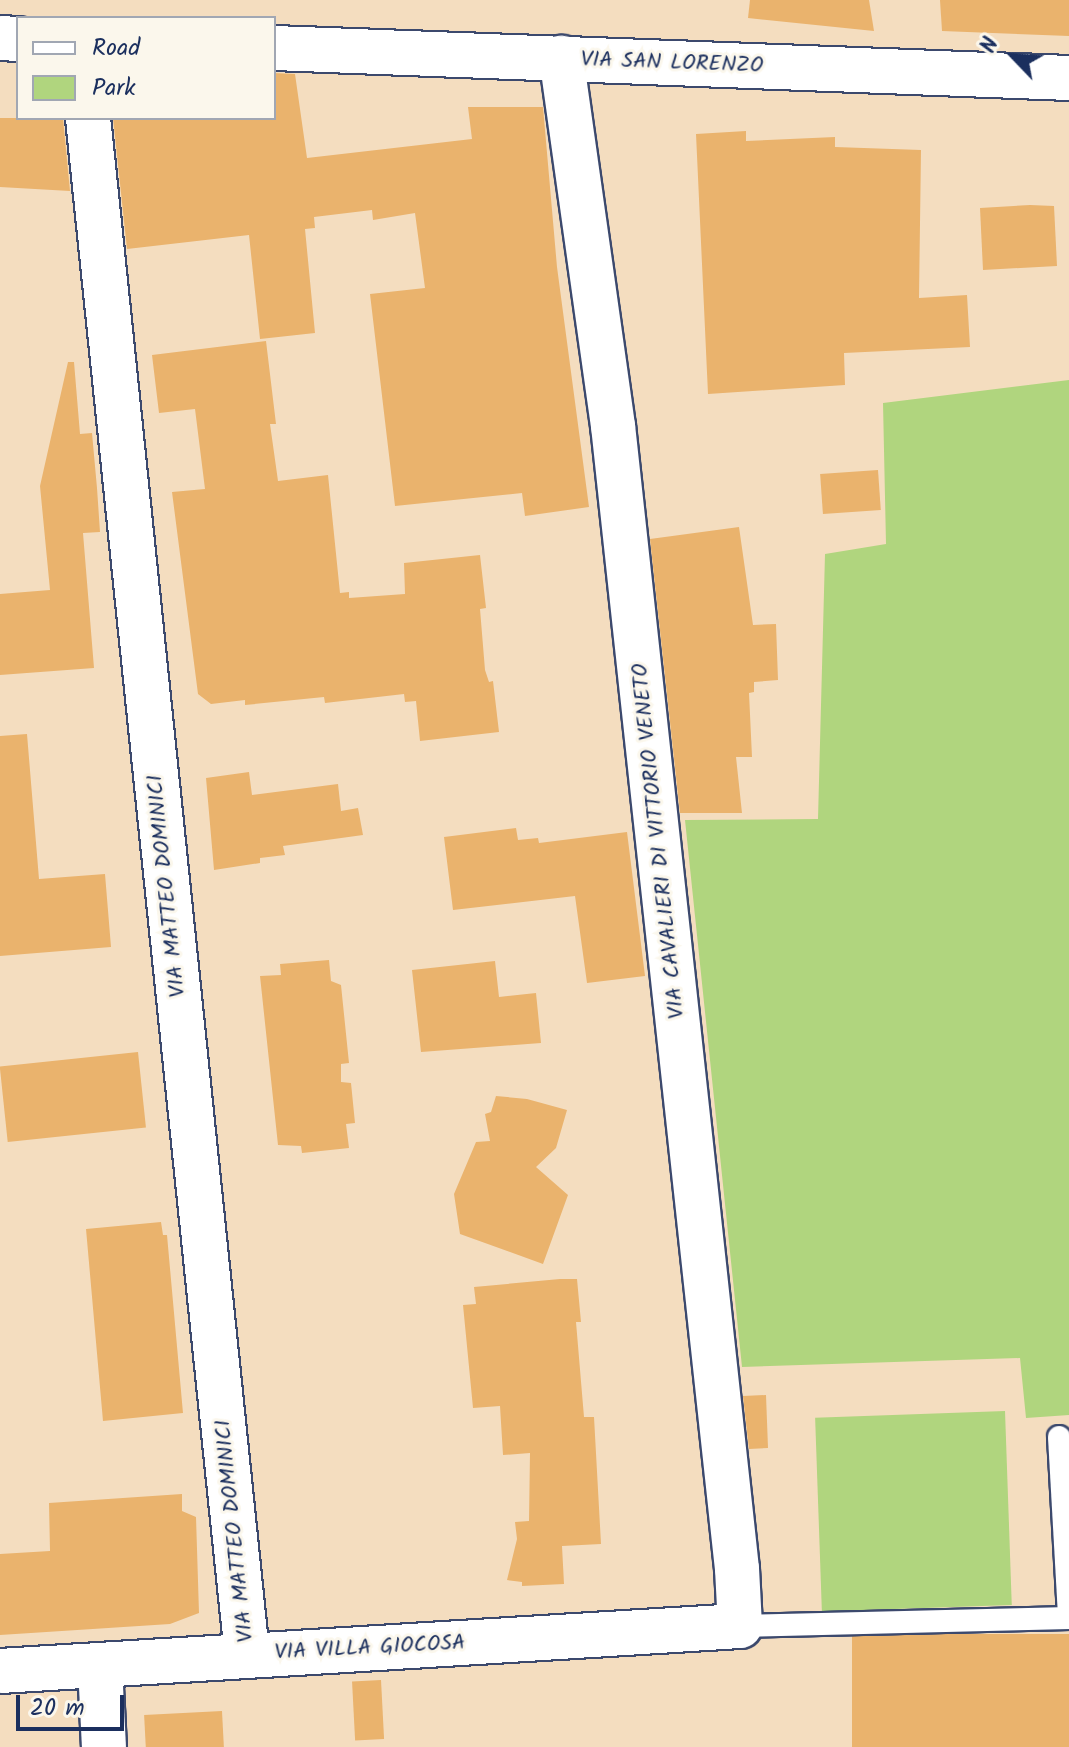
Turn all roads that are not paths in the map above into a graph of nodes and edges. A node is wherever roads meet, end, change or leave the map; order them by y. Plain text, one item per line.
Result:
1 (276, 48) edge
2 (561, 58) junction
3 (1069, 78) edge
4 (88, 120) edge
5 (1059, 1437) dead end
6 (1069, 1617) edge
7 (740, 1626) junction
8 (247, 1655) junction
9 (100, 1666) junction
10 (0, 1671) edge
11 (104, 1747) edge

1 - 2 street, VIA SAN LORENZO
2 - 3 street, VIA SAN LORENZO
2 - 7 street, VIA CAVALIERI DI VITTORIO VENETO
4 - 8 street, VIA MATTEO DOMINICI
5 - 6 lane
6 - 7 lane
7 - 8 street, VIA VILLA GIOCOSA
8 - 9 street, VIA VILLA GIOCOSA
9 - 10 street, VIA VILLA GIOCOSA
9 - 11 street

